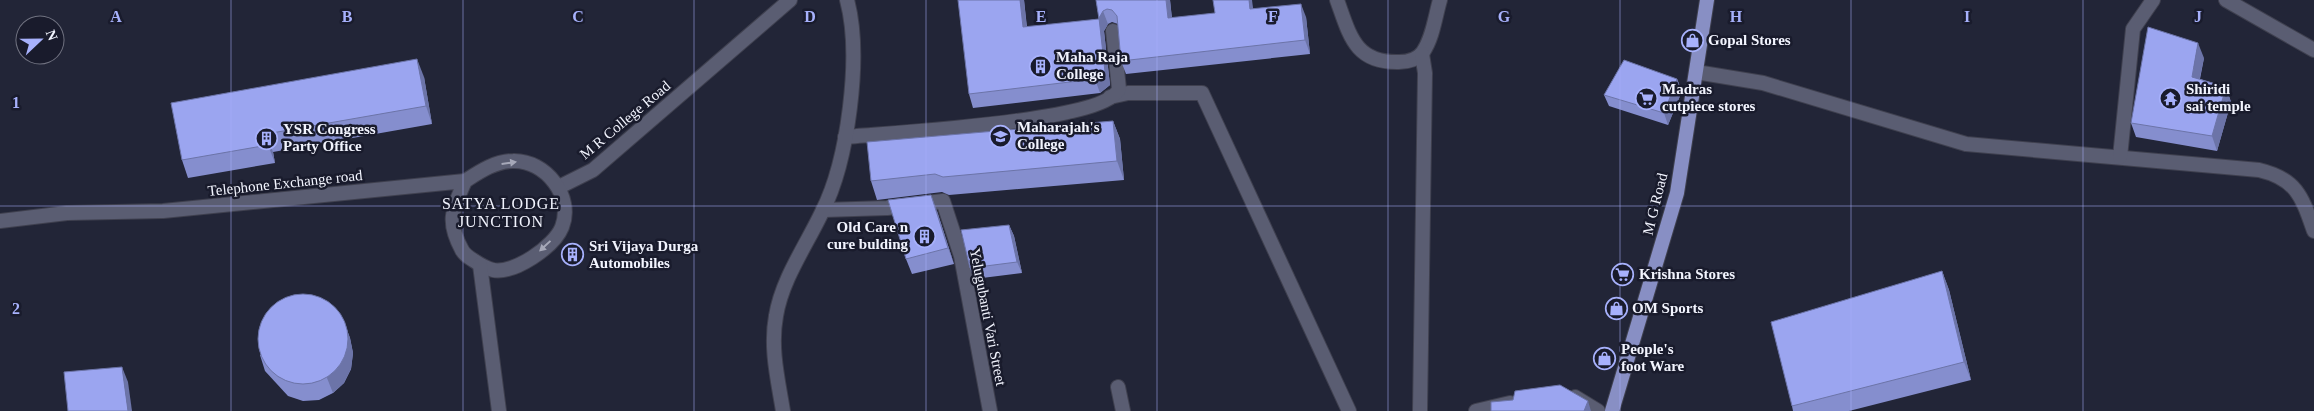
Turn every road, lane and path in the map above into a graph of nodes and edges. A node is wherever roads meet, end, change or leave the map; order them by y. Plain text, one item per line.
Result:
1 (790, 0) edge
2 (847, 0) edge
3 (1337, 0) edge
4 (1440, 0) edge
5 (1706, 0) edge
6 (2152, 0) edge
7 (2226, 0) edge
8 (1113, 31) dead end
9 (2314, 50) edge
10 (1422, 54) junction
11 (1696, 72) junction
12 (1110, 97) junction
13 (845, 137) junction
14 (2120, 157) junction
15 (465, 181) junction
16 (559, 187) junction
17 (823, 210) junction
18 (0, 221) edge
19 (2314, 231) edge
20 (480, 265) junction
21 (1118, 387) dead end
22 (1561, 395) edge
23 (1527, 399) edge
24 (499, 411) edge
25 (784, 411) edge
26 (990, 411) edge
27 (1123, 411) edge
28 (1349, 411) edge
29 (1420, 411) edge
30 (1476, 411) edge
31 (1598, 411) edge
32 (1612, 411) edge

1 - 16 street, M R College Road
2 - 13 street
3 - 10 street
4 - 10 street
5 - 11 main road, M G Road
6 - 14 street
7 - 9 street
8 - 12 street
10 - 29 street
11 - 14 street
11 - 32 main road, M G Road
12 - 13 street
12 - 28 street
13 - 17 street
14 - 19 street
15 -> 16 street, Telephone Exchange road
15 - 18 street, Telephone Exchange road
15 - 20 street
16 -> 20 street
17 - 25 street
17 - 26 street, Yelugubanti Vari Street
20 - 24 street
21 - 27 street
22 - 31 street
23 - 30 street

